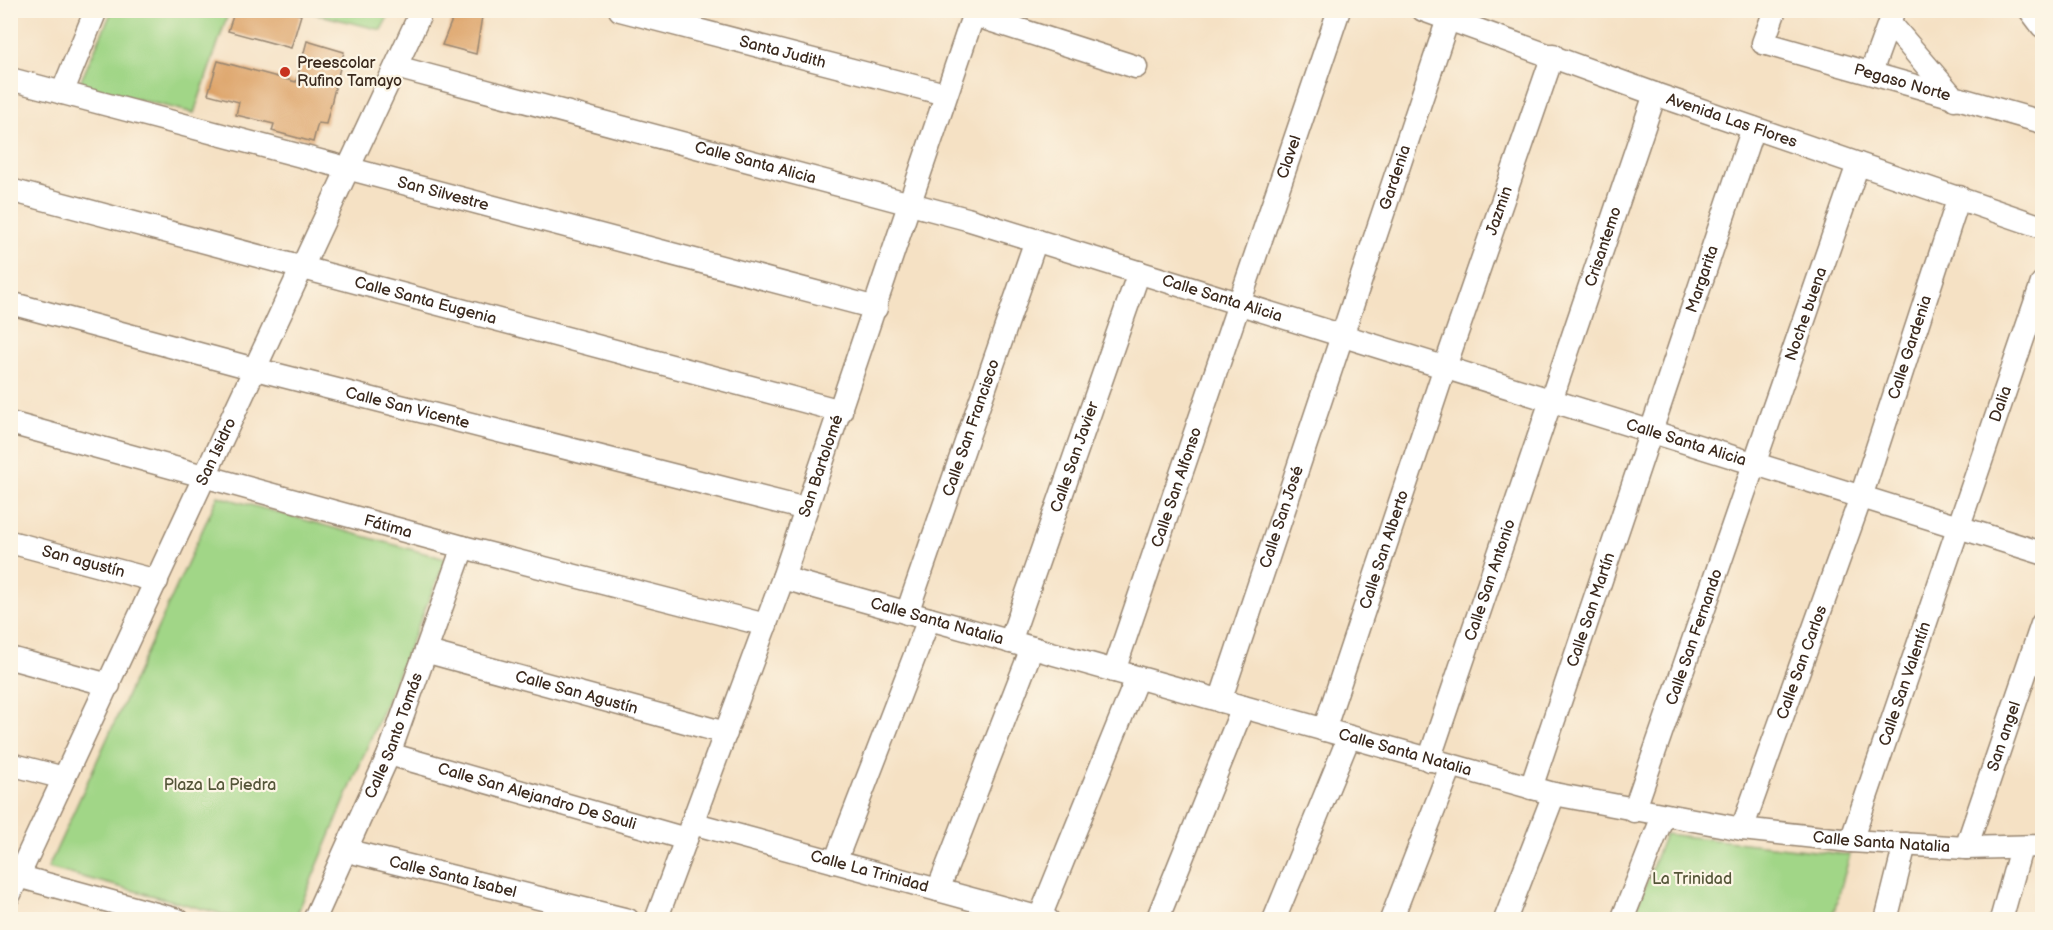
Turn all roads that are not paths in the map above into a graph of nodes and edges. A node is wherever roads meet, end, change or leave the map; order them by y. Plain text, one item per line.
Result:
1 (96, 10) edge
2 (423, 10) edge
3 (620, 10) edge
4 (1339, 10) edge
5 (1423, 10) edge
6 (1775, 10) edge
7 (2030, 10) edge
8 (974, 13) edge
9 (1892, 17) edge
10 (1448, 19) junction
11 (2043, 26) edge
12 (1553, 56) junction
13 (396, 67) junction
14 (1136, 68) dead end
15 (1870, 72) junction
16 (10, 80) edge
17 (62, 93) junction
18 (945, 94) junction
19 (1655, 94) junction
20 (1956, 99) junction
21 (2043, 122) edge
22 (1753, 128) junction
23 (1858, 164) junction
24 (349, 169) junction
25 (10, 190) edge
26 (1959, 197) junction
27 (908, 202) junction
28 (2043, 227) edge
29 (1036, 240) junction
30 (302, 269) junction
31 (1139, 272) junction
32 (2043, 283) edge
33 (10, 303) edge
34 (1239, 303) junction
35 (876, 308) junction
36 (1343, 336) junction
37 (1445, 367) junction
38 (255, 369) junction
39 (1550, 400) junction
40 (841, 411) junction
41 (10, 423) edge
42 (1652, 432) junction
43 (1754, 463) junction
44 (207, 477) junction
45 (1861, 496) junction
46 (807, 509) junction
47 (1959, 527) junction
48 (10, 542) edge
49 (463, 547) junction
50 (2043, 553) edge
51 (783, 578) junction
52 (157, 581) junction
53 (907, 613) junction
54 (929, 619) junction
55 (2043, 624) edge
56 (766, 626) junction
57 (1010, 642) junction
58 (1032, 648) junction
59 (428, 652) junction
60 (10, 658) edge
61 (1114, 671) junction
62 (1137, 678) junction
63 (109, 685) junction
64 (1220, 701) junction
65 (1243, 707) junction
66 (1324, 730) junction
67 (726, 733) junction
68 (1349, 737) junction
69 (389, 754) junction
70 (1429, 760) junction
71 (10, 764) edge
72 (1451, 766) junction
73 (64, 778) junction
74 (1531, 788) junction
75 (1554, 794) junction
76 (1634, 811) junction
77 (1663, 816) junction
78 (1742, 829) junction
79 (689, 831) junction
80 (1851, 841) junction
81 (1905, 844) junction
82 (2032, 847) edge
83 (1966, 848) junction
84 (348, 851) junction
85 (835, 862) junction
86 (14, 882) edge
87 (938, 890) junction
88 (1044, 918) edge
89 (178, 920) edge
90 (315, 920) edge
91 (628, 920) edge
92 (656, 920) edge
93 (1157, 920) edge
94 (1274, 920) edge
95 (1391, 920) edge
96 (1505, 920) edge
97 (1622, 920) edge
98 (1886, 920) edge
99 (2001, 920) edge

1 - 17 street
2 - 13 street, San Isidro
3 - 18 street, Santa Judith
4 - 34 street, Clavel
5 - 10 street, Avenida Las Flores
6 - 15 street, Pegaso Norte
7 - 11 street
8 - 14 street
8 - 18 street, San Bartolomé
9 - 15 street
9 - 20 street
10 - 12 street, Avenida Las Flores
10 - 36 street, Gardenia
12 - 19 street, Avenida Las Flores
12 - 37 street, Jazmin
13 - 24 street, San Isidro
13 - 27 street, Calle Santa Alicia
15 - 20 street, Pegaso Norte
16 - 17 street, San Silvestre
17 - 24 street, San Silvestre
18 - 27 street, San Bartolomé
19 - 22 street, Avenida Las Flores
19 - 39 street, Crisantemo
20 - 21 street, Pegaso Norte
22 - 23 street, Avenida Las Flores
22 - 42 street, Margarita
23 - 26 street, Avenida Las Flores
23 - 43 street, Noche buena
24 - 30 street, San Isidro
24 - 35 street, San Silvestre
25 - 30 street, Calle Santa Eugenia
26 - 28 street, Avenida Las Flores
26 - 45 street, Calle Gardenia
27 - 29 street, Calle Santa Alicia
27 - 35 street, San Bartolomé
29 - 31 street, Calle Santa Alicia
29 - 53 street, Calle San Francisco
30 - 38 street, San Isidro
30 - 40 street, Calle Santa Eugenia
31 - 34 street, Calle Santa Alicia
31 - 57 street, Calle San Javier
32 - 47 street, Dalia
33 - 38 street, Calle San Vicente
34 - 36 street, Calle Santa Alicia
34 - 61 street, Calle San Alfonso
35 - 40 street, San Bartolomé
36 - 37 street, Calle Santa Alicia
36 - 64 street, Calle San José
37 - 39 street, Calle Santa Alicia
37 - 66 street, Calle San Alberto
38 - 44 street, San Isidro
38 - 46 street, Calle San Vicente
39 - 42 street, Calle Santa Alicia
39 - 70 street, Calle San Antonio
40 - 46 street, San Bartolomé
41 - 44 street, Fátima
42 - 43 street, Calle Santa Alicia
42 - 74 street, Calle San Martín
43 - 45 street, Calle Santa Alicia
43 - 76 street, Calle San Fernando
44 - 49 street, Fátima
44 - 52 street, San Isidro
45 - 47 street, Calle Santa Alicia
45 - 78 street, Calle San Carlos
46 - 51 street, San Bartolomé
47 - 50 street, Calle Santa Alicia
47 - 80 street, Calle San Valentín
48 - 52 street, San agustín
49 - 56 street, Fátima
49 - 59 street, Calle Santo Tomás
51 - 53 street, Calle Santa Natalia
51 - 56 street, San Bartolomé
52 - 63 street, San Isidro
53 - 54 street, Calle Santa Natalia
54 - 57 street, Calle Santa Natalia
54 - 85 street
55 - 83 street, San angel
56 - 67 street, San Bartolomé
57 - 58 street, Calle Santa Natalia
58 - 61 street, Calle Santa Natalia
58 - 87 street
59 - 67 street, Calle San Agustín
59 - 69 street, Calle Santo Tomás
60 - 63 street
61 - 62 street, Calle Santa Natalia
62 - 64 street, Calle Santa Natalia
62 - 88 street
63 - 73 street, San Isidro
64 - 65 street, Calle Santa Natalia
65 - 66 street, Calle Santa Natalia
65 - 93 street
66 - 68 street, Calle Santa Natalia
67 - 79 street, San Bartolomé
68 - 70 street, Calle Santa Natalia
68 - 94 street
69 - 79 street, Calle San Alejandro De Sauli
69 - 84 street, Calle Santo Tomás
70 - 72 street, Calle Santa Natalia
71 - 73 street
72 - 74 street, Calle Santa Natalia
72 - 95 street
73 - 86 street, San Isidro
74 - 75 street, Calle Santa Natalia
75 - 76 street, Calle Santa Natalia
75 - 96 street
76 - 77 street, Calle Santa Natalia
77 - 78 street, Calle Santa Natalia
77 - 97 street
78 - 80 street, Calle Santa Natalia
79 - 85 street, Calle La Trinidad
79 - 92 street, San Bartolomé
80 - 81 street, Calle Santa Natalia
81 - 83 street, Calle Santa Natalia
81 - 98 street
82 - 83 street, Calle Santa Natalia
82 - 99 street
84 - 90 street, Calle Santo Tomás
84 - 91 street, Calle Santa Isabel
85 - 87 street, Calle La Trinidad
86 - 89 street
87 - 88 street, Calle La Trinidad

